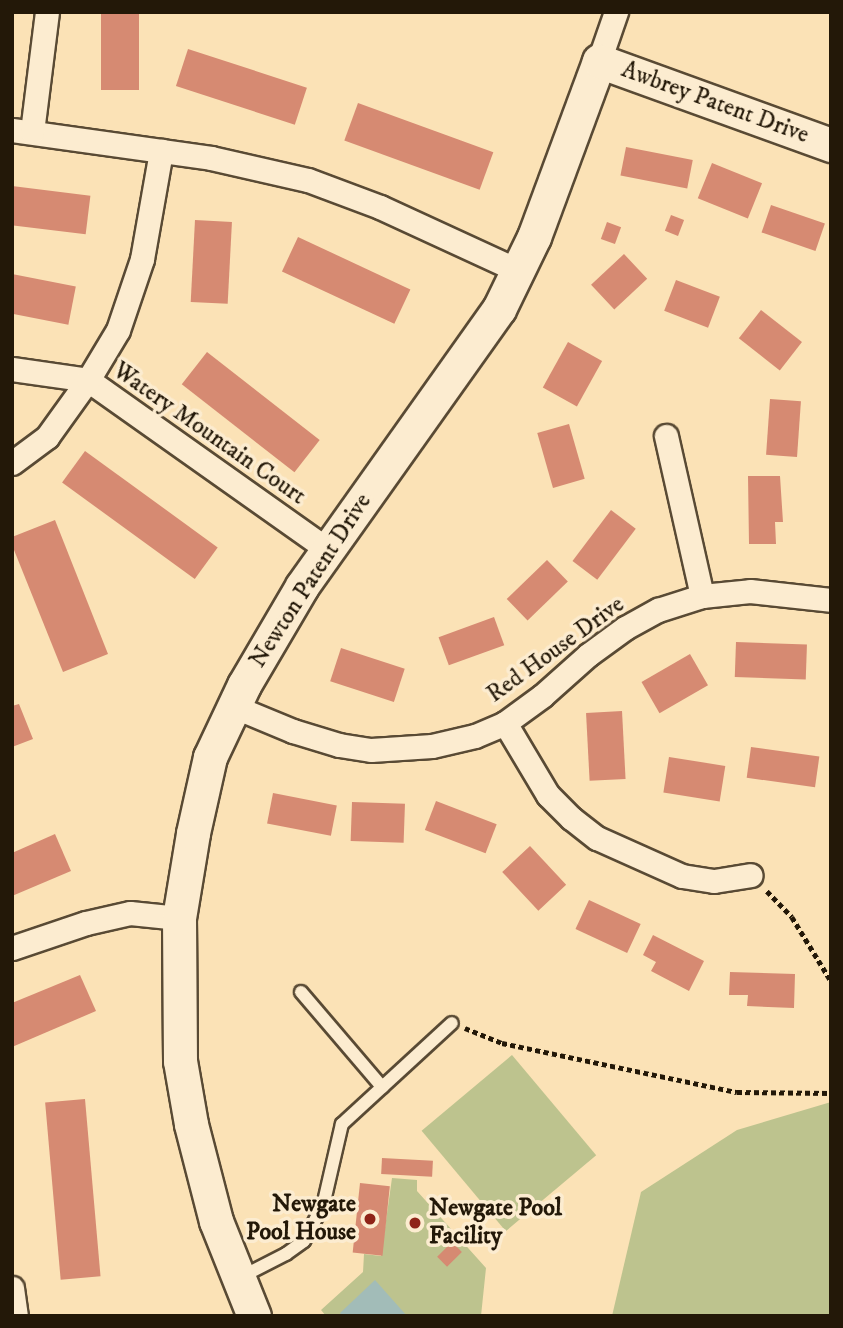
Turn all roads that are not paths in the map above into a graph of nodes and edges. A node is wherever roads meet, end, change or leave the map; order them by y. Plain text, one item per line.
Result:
1 (47, 12) edge
2 (616, 12) edge
3 (599, 61) junction
4 (22, 131) edge
5 (831, 145) edge
6 (161, 151) junction
7 (519, 271) junction
8 (12, 369) edge
9 (89, 380) junction
10 (666, 436) dead end
11 (12, 463) edge
12 (328, 550) junction
13 (702, 596) junction
14 (831, 600) edge
15 (234, 706) junction
16 (505, 723) junction
17 (751, 875) road end
18 (179, 918) junction
19 (12, 948) edge
20 (301, 992) dead end
21 (452, 1023) road end
22 (382, 1087) junction
23 (239, 1278) junction
24 (12, 1288) edge
25 (16, 1316) edge
26 (254, 1316) edge

1 - 4 street
2 - 3 street, Newton Patent Drive
3 - 5 street, Awbrey Patent Drive
3 - 7 street, Newton Patent Drive
4 - 6 street
6 - 7 street
6 - 9 street
7 - 12 street, Newton Patent Drive
8 - 9 street, Watery Mountain Court
9 - 11 street
9 - 12 street, Watery Mountain Court
10 - 13 street
12 - 15 street, Newton Patent Drive
13 - 14 street, Red House Drive
13 - 16 street, Red House Drive
15 - 16 street, Red House Drive
15 - 18 street, Newton Patent Drive
16 - 17 street
18 - 19 street
18 - 23 street, Newton Patent Drive
20 - 22 lane
21 - 22 lane
22 - 23 lane
23 - 26 street, Newton Patent Drive
24 - 25 street

